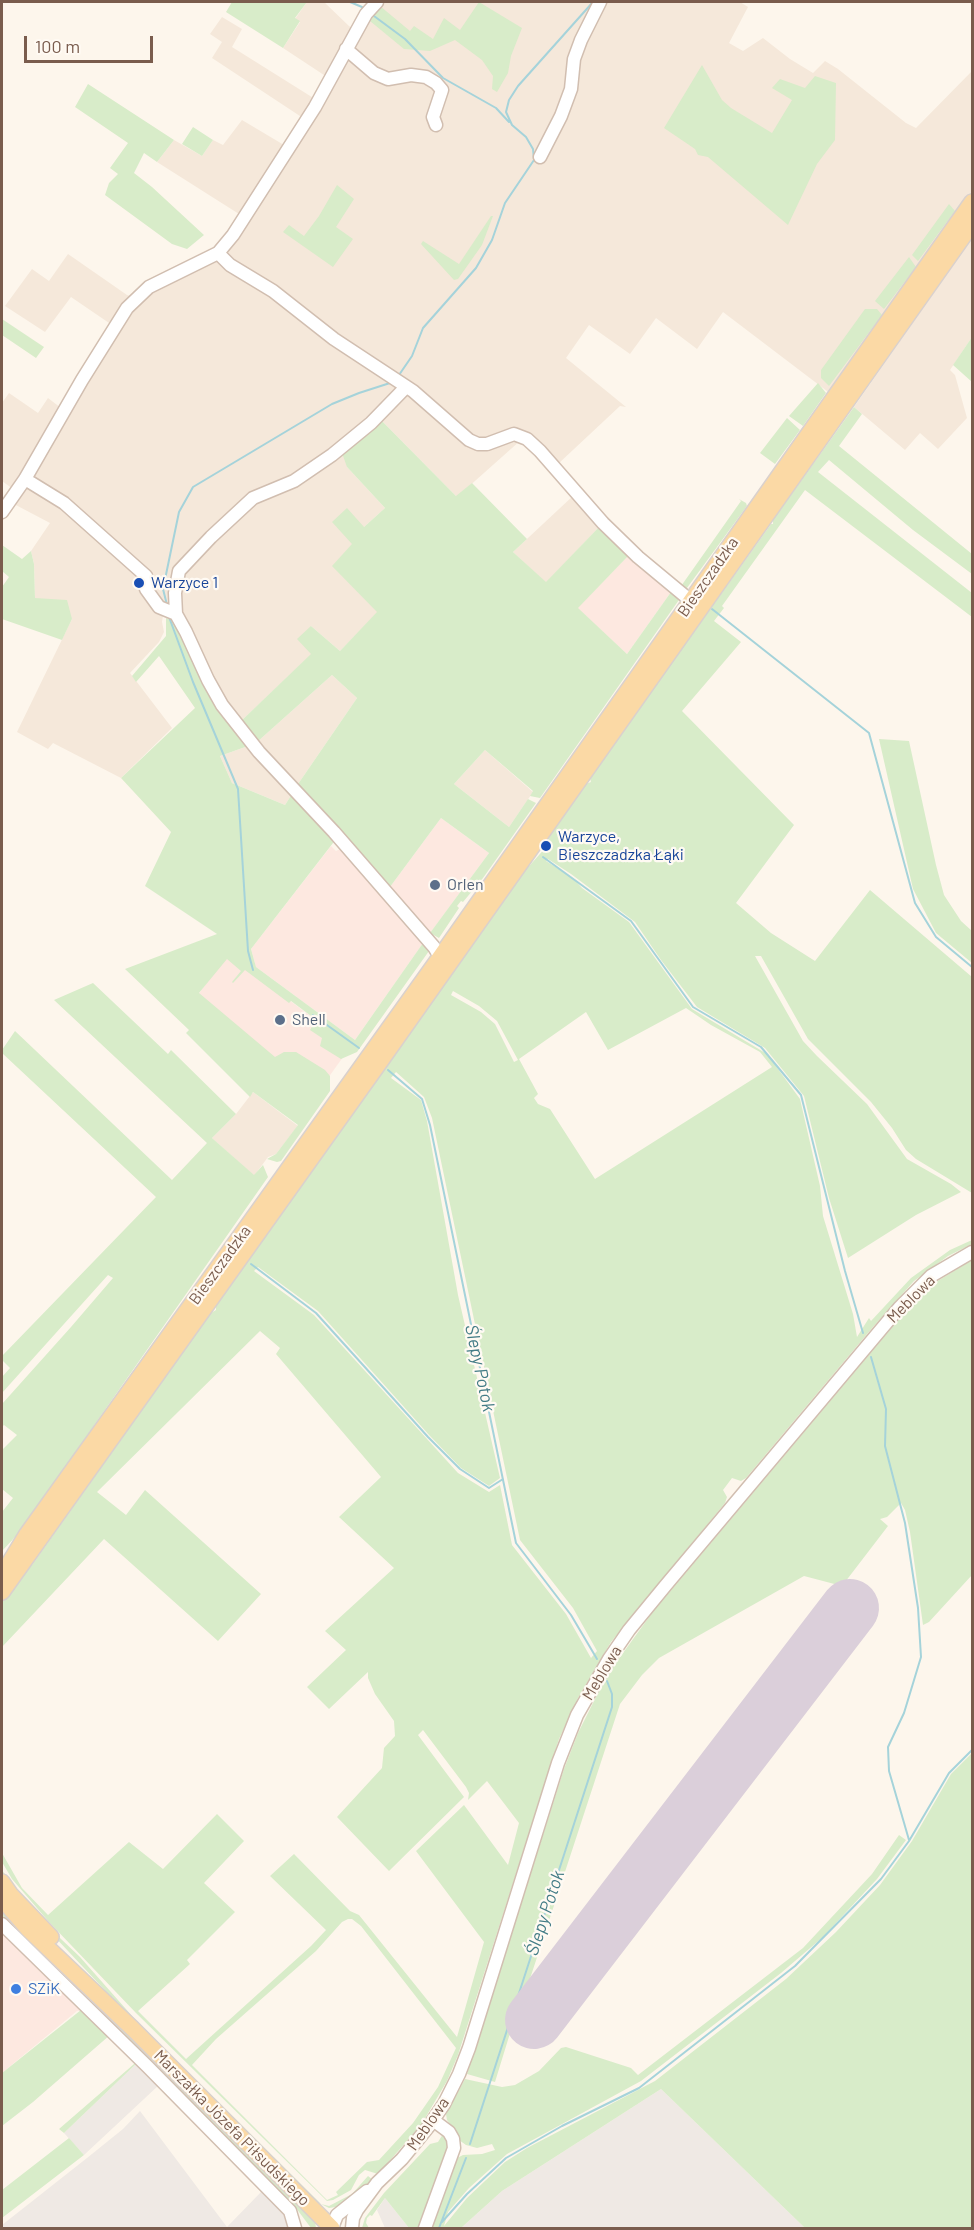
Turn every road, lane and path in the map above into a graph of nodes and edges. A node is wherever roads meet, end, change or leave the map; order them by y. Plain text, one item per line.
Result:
1 (377, 2) edge
2 (600, 2) edge
3 (346, 50) junction
4 (436, 125) dead end
5 (540, 157) dead end
6 (972, 202) edge
7 (972, 224) edge
8 (218, 253) junction
9 (398, 382) junction
10 (25, 479) junction
11 (2, 512) edge
12 (691, 601) junction
13 (171, 613) junction
14 (465, 942) junction
15 (439, 952) junction
16 (438, 980) junction
17 (972, 1252) edge
18 (2, 1575) edge
19 (2, 1592) edge
20 (2, 1882) edge
21 (2, 1899) edge
22 (2, 1924) edge
23 (133, 2029) junction
24 (433, 2120) junction
25 (377, 2183) junction
26 (355, 2214) junction
27 (332, 2228) edge
28 (296, 2229) edge
29 (352, 2229) edge
30 (426, 2229) edge

1 - 3 street
2 - 5 street
3 - 4 street
3 - 8 street
6 - 12 main road, Bieszczadzka
7 - 14 main road, Bieszczadzka
8 - 9 street
8 - 10 street
9 - 12 street
9 - 13 street
10 - 11 street
10 - 13 street
12 - 15 main road, Bieszczadzka
13 - 15 street
14 - 15 street
14 - 16 main road, Bieszczadzka
15 - 16 street
15 - 18 main road, Bieszczadzka
16 - 19 main road, Bieszczadzka
17 - 24 street, Meblowa
20 - 23 main road, Marszałka Józefa Piłsudskiego
21 - 23 main road, Marszałka Józefa Piłsudskiego
22 - 28 street
23 - 27 main road, Marszałka Józefa Piłsudskiego
24 - 25 street, Meblowa
24 - 30 street
25 - 26 street, Meblowa
25 - 27 street, Meblowa
26 - 27 street, Meblowa
26 - 29 street, Meblowa

